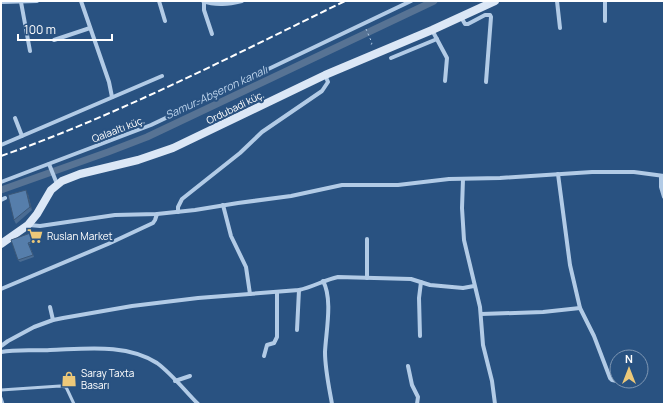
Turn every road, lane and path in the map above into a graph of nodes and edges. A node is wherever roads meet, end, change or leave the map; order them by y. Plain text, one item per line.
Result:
1 (37, 1) edge
2 (81, 1) edge
3 (159, 1) edge
4 (203, 1) edge
5 (242, 1) edge
6 (411, 1) edge
7 (494, 1) edge
8 (557, 1) edge
9 (605, 1) edge
10 (1, 2) edge
11 (21, 2) junction
12 (461, 17) junction
13 (165, 21) dead end
14 (605, 21) dead end
15 (363, 24) junction
16 (90, 28) junction
17 (560, 28) dead end
18 (432, 30) junction
19 (212, 34) dead end
20 (437, 39) junction
21 (54, 40) dead end
22 (30, 51) dead end
23 (369, 56) junction
24 (391, 58) dead end
25 (325, 75) junction
26 (162, 76) dead end
27 (445, 81) dead end
28 (486, 82) dead end
29 (112, 97) junction
30 (15, 118) dead end
31 (22, 136) junction
32 (1, 144) edge
33 (49, 164) junction
34 (558, 174) junction
35 (662, 176) edge
36 (463, 179) junction
37 (1, 182) edge
38 (57, 184) junction
39 (664, 198) edge
40 (223, 206) junction
41 (178, 212) junction
42 (157, 214) junction
43 (28, 225) junction
44 (367, 239) dead end
45 (1, 244) edge
46 (367, 278) junction
47 (323, 281) junction
48 (421, 282) junction
49 (474, 286) junction
50 (1, 289) edge
51 (299, 290) junction
52 (277, 292) junction
53 (250, 294) junction
54 (50, 307) dead end
55 (580, 308) junction
56 (481, 314) junction
57 (53, 320) junction
58 (297, 330) dead end
59 (420, 336) dead end
60 (1, 346) edge
61 (1, 352) edge
62 (264, 356) dead end
63 (408, 366) dead end
64 (609, 375) edge
65 (190, 376) dead end
66 (175, 381) junction
67 (1, 390) edge
68 (1, 398) edge
69 (3, 404) edge
70 (74, 404) edge
71 (198, 404) edge
72 (332, 404) edge
73 (417, 404) edge
74 (495, 404) edge

1 - 11 street
2 - 16 street
3 - 13 street
4 - 5 street
4 - 19 street
6 - 15 street, Qalaaltı küç.
7 - 12 street, Ordubadi küç.
8 - 17 street
9 - 14 street
10 - 11 street
11 - 22 street
12 - 18 street, Ordubadi küç.
12 - 28 street
15 - 23 path
15 - 33 street, Qalaaltı küç.
16 - 21 street
16 - 29 street
18 - 20 street
18 - 23 street, Ordubadi küç.
20 - 24 street
20 - 27 street
23 - 25 street, Ordubadi küç.
25 - 38 street, Ordubadi küç.
25 - 41 street
26 - 29 street
29 - 31 street
30 - 31 street
31 - 32 street
33 - 37 street, Qalaaltı küç.
33 - 38 street
34 - 35 street
34 - 36 street
34 - 55 street
35 - 39 street
36 - 40 street
36 - 49 street
38 - 43 street, Ordubadi küç.
40 - 41 street
40 - 53 street
41 - 42 street
42 - 43 street
42 - 50 street
43 - 45 street, Ordubadi küç.
44 - 46 street
46 - 47 street
46 - 48 street
47 - 51 street
47 - 72 street
48 - 49 street
48 - 59 street
49 - 56 street
51 - 52 street
51 - 58 street
52 - 53 street
52 - 62 street
53 - 57 street
54 - 57 street
55 - 56 street
55 - 64 street
56 - 74 street
57 - 60 street
61 - 66 street
63 - 73 street
65 - 66 street
66 - 71 street
67 - 70 lane
68 - 69 lane

